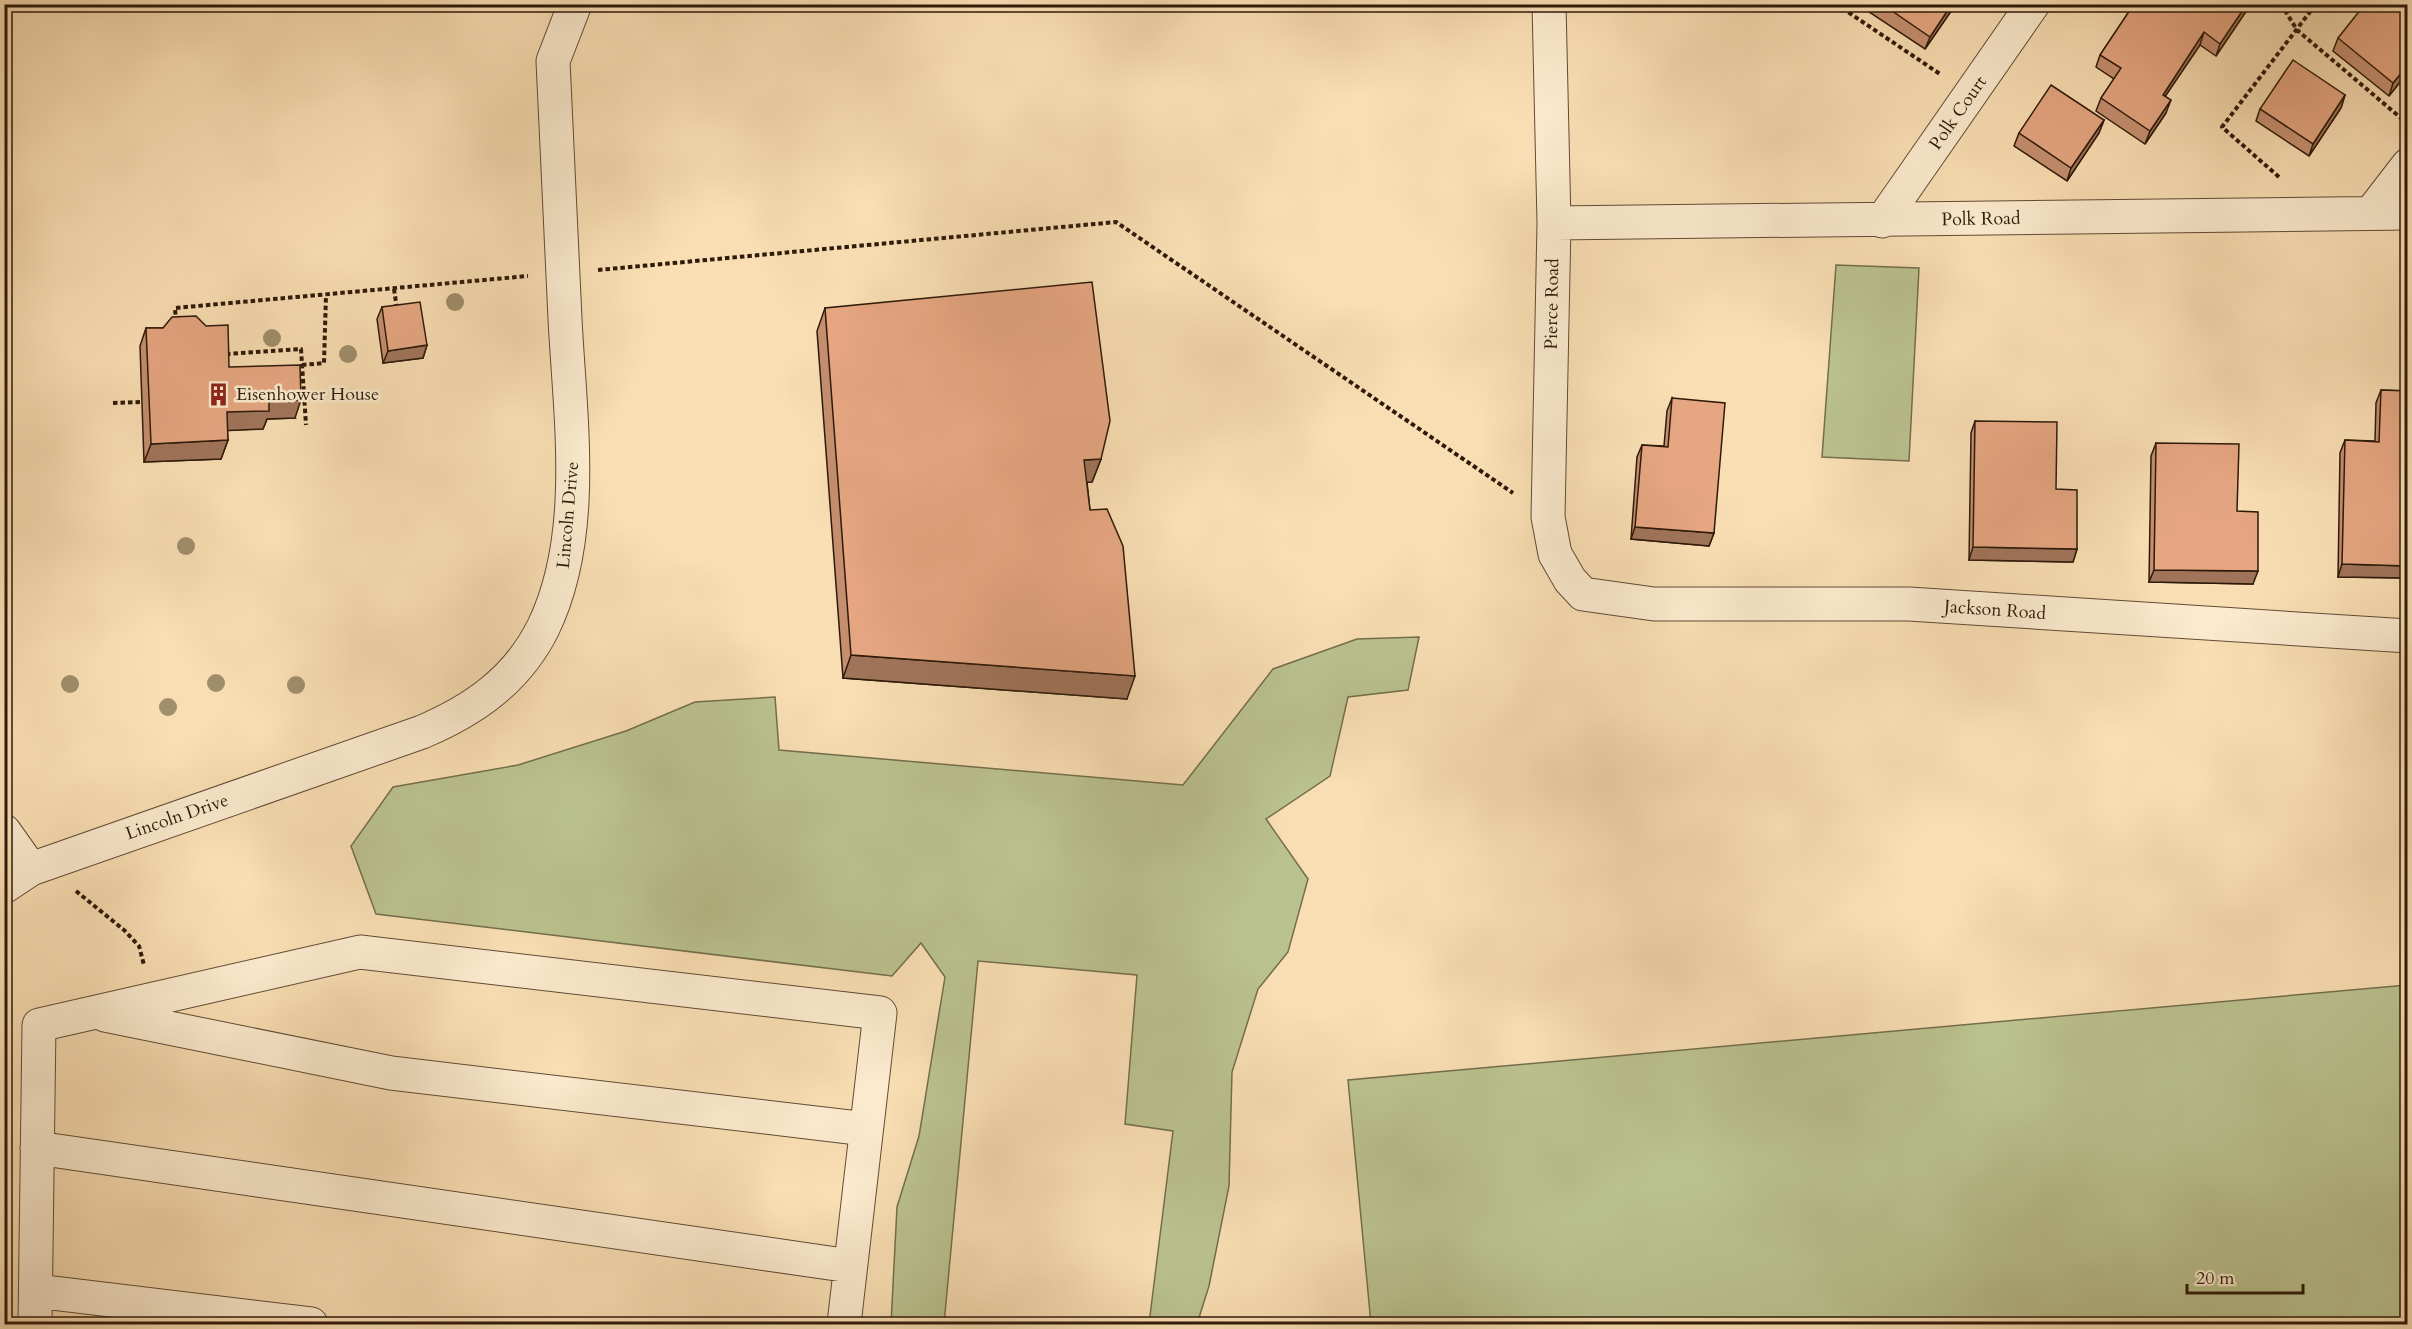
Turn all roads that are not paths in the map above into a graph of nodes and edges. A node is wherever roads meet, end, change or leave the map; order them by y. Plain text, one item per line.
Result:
1 (575, 4) edge
2 (1549, 4) edge
3 (2034, 4) edge
4 (2408, 165) edge
5 (2371, 213) junction
6 (2408, 213) edge
7 (1882, 221) junction
8 (1554, 223) junction
9 (1584, 594) joint
10 (2408, 636) edge
11 (6, 834) edge
12 (44, 864) junction
13 (4, 887) edge
14 (95, 1012) junction
15 (866, 1129) junction
16 (37, 1148) junction
17 (850, 1266) junction
18 (36, 1292) junction
19 (35, 1324) edge
20 (311, 1324) edge
21 (844, 1324) edge

1 - 12 street, Lincoln Drive
2 - 8 street, Pierce Road
3 - 7 street, Polk Court
4 - 5 street
5 - 6 street, Polk Road
5 - 7 street, Polk Road
7 - 8 street, Polk Road
8 - 9 street, Pierce Road
9 - 10 street, Jackson Road
11 - 12 street
12 - 13 street, Lincoln Drive
14 - 15 street
14 - 15 street
14 - 16 street
15 - 17 street
16 - 17 street
16 - 18 street
17 - 21 street
18 - 19 street
18 - 20 street

